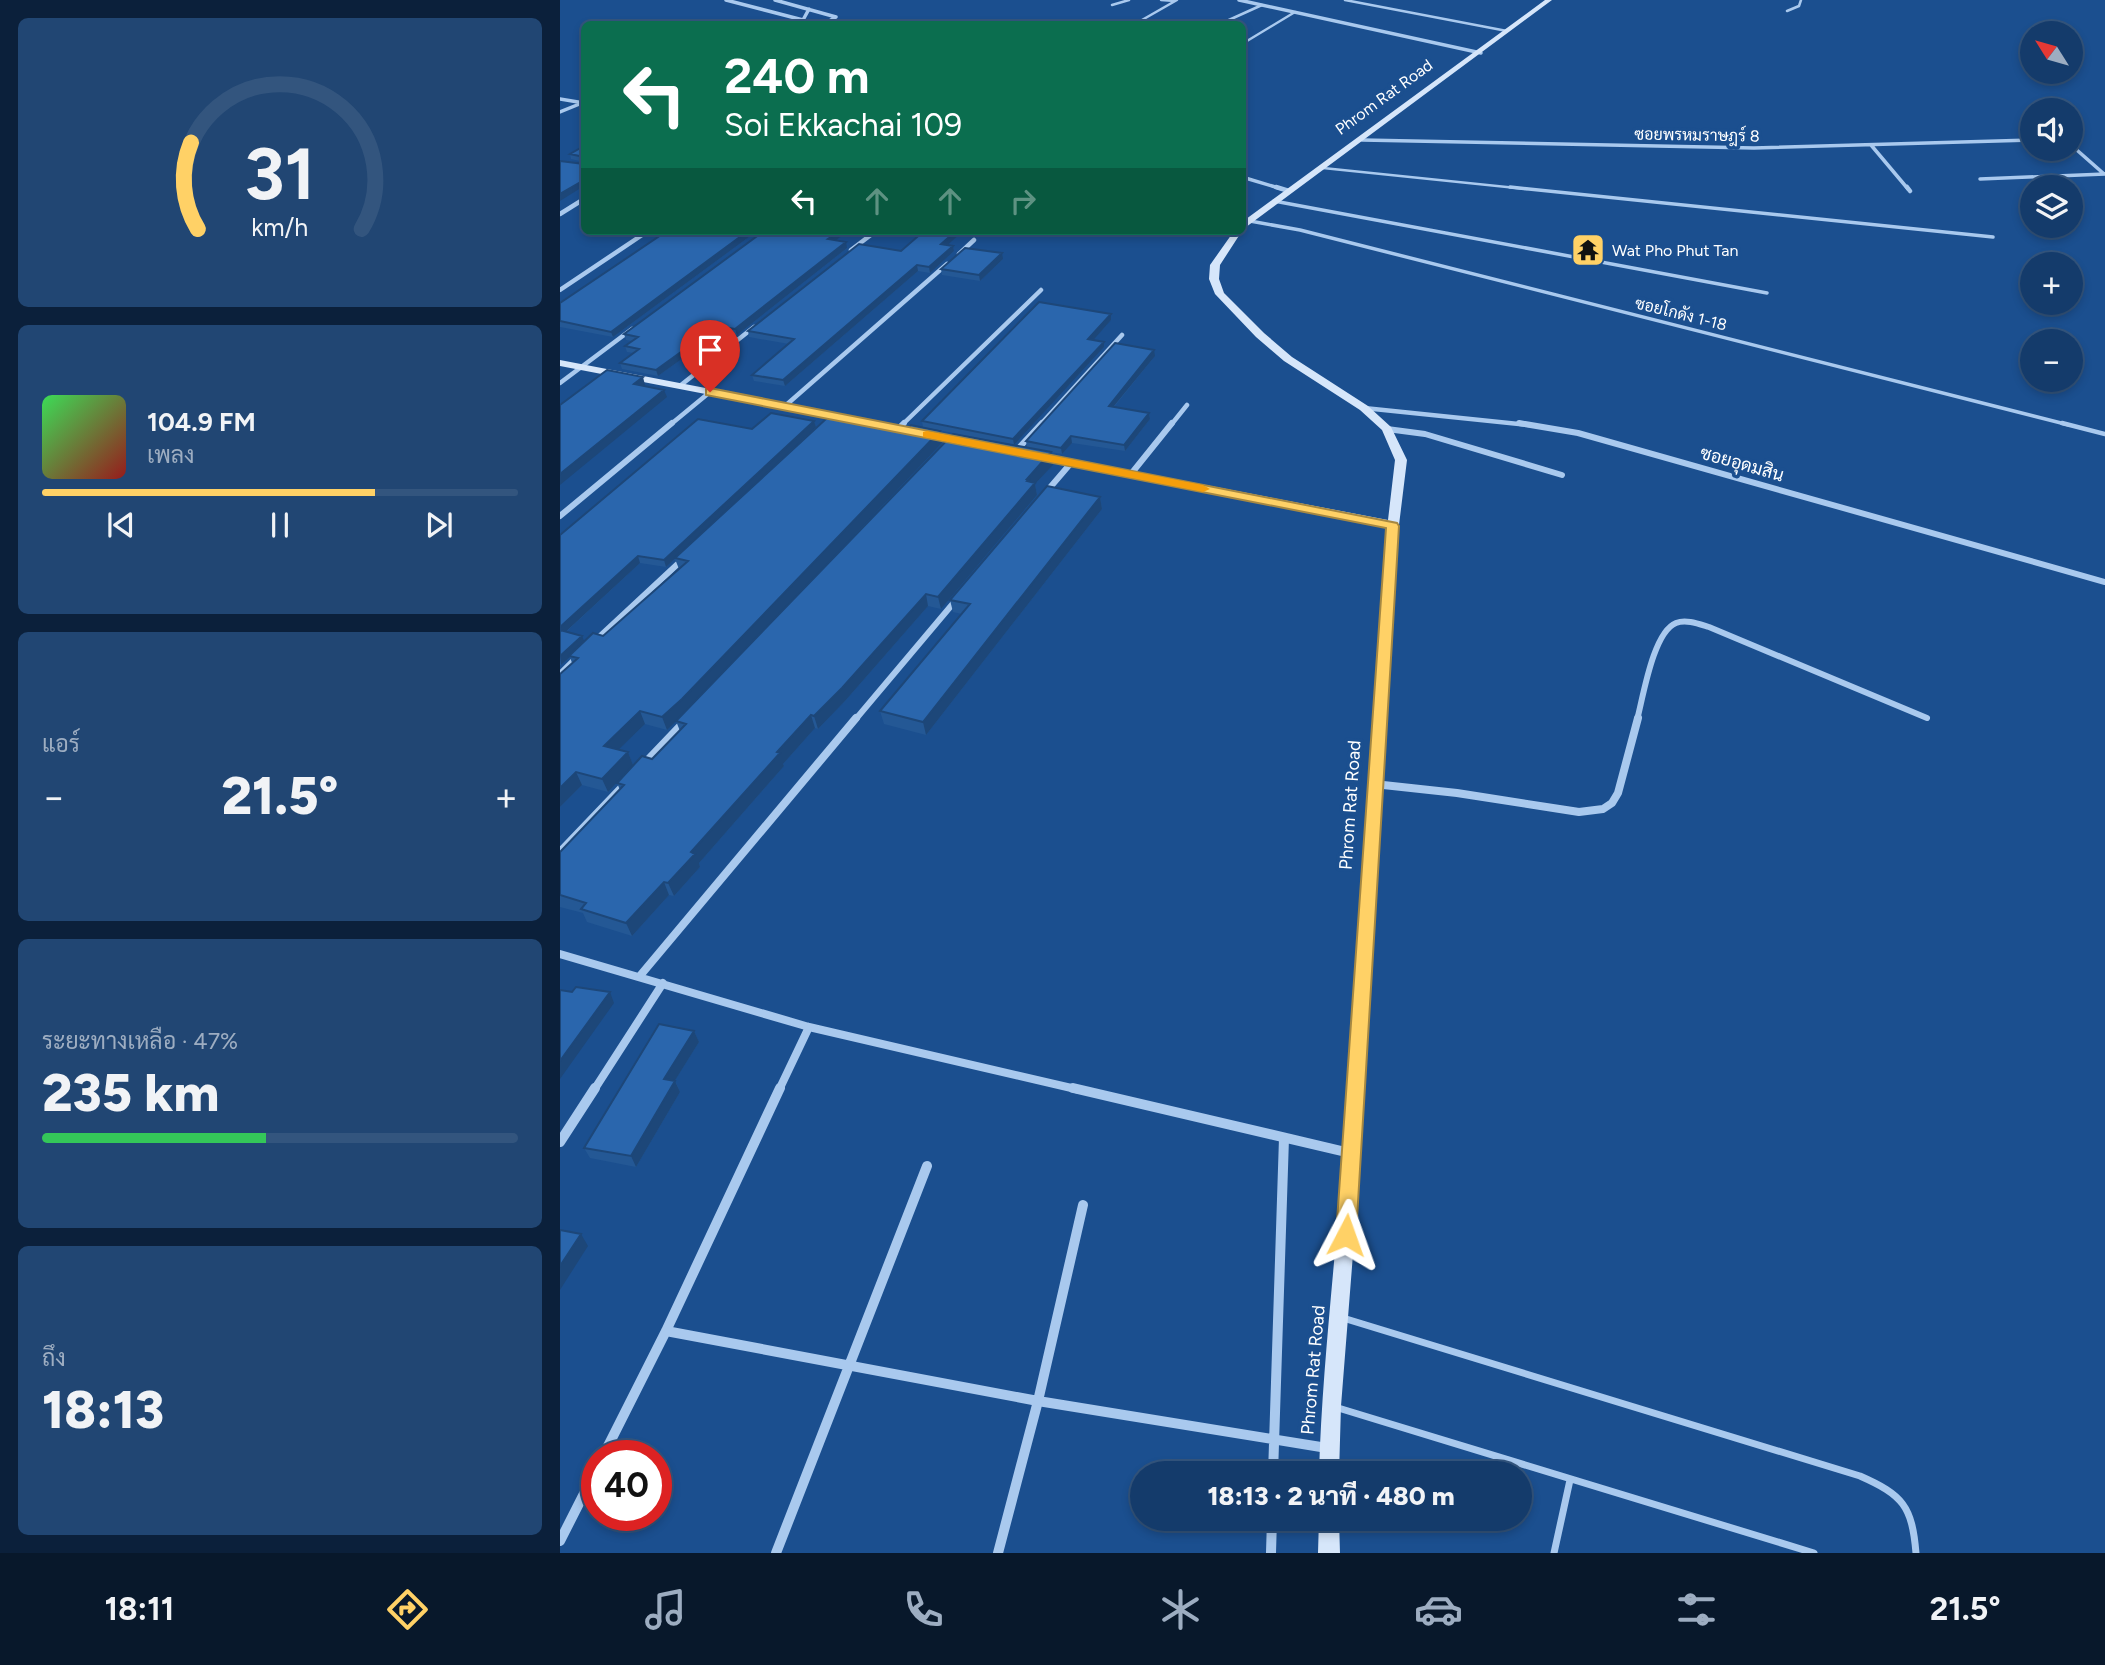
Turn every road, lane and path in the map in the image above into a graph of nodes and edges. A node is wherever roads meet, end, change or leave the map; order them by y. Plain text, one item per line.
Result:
1 (726, 0) edge
2 (775, 0) edge
3 (1129, 0) edge
4 (1161, 0) edge
5 (1239, 0) edge
6 (1345, 0) edge
7 (1549, 0) edge
8 (1801, 0) edge
9 (1177, 1) edge
10 (1112, 5) dead end
11 (1262, 5) junction
12 (809, 9) junction
13 (1787, 11) dead end
14 (1295, 12) junction
15 (803, 20) junction
16 (806, 21) edge
17 (830, 21) edge
18 (1140, 21) edge
19 (1227, 21) edge
20 (1508, 32) junction
21 (1246, 42) edge
22 (1481, 53) junction
23 (560, 99) edge
24 (581, 103) edge
25 (581, 104) edge
26 (560, 112) edge
27 (1362, 140) junction
28 (2020, 140) edge
29 (1871, 145) junction
30 (2083, 155) edge
31 (1323, 168) junction
32 (2105, 174) edge
33 (1246, 178) edge
34 (1980, 179) dead end
35 (1289, 191) junction
36 (1910, 191) dead end
37 (581, 201) edge
38 (1274, 201) junction
39 (560, 214) edge
40 (1246, 224) edge
41 (1246, 226) edge
42 (642, 235) edge
43 (871, 235) edge
44 (1237, 235) edge
45 (1993, 237) dead end
46 (974, 240) dead end
47 (843, 257) edge
48 (560, 290) edge
49 (1041, 290) dead end
50 (1767, 293) dead end
51 (757, 325) edge
52 (635, 327) edge
53 (1122, 335) dead end
54 (560, 363) edge
55 (581, 367) junction
56 (560, 383) edge
57 (681, 385) junction
58 (710, 392) junction
59 (1187, 405) dead end
60 (785, 406) junction
61 (1364, 408) junction
62 (837, 416) junction
63 (874, 424) edge
64 (827, 426) edge
65 (887, 426) edge
66 (899, 428) junction
67 (1387, 429) junction
68 (913, 431) edge
69 (2105, 434) edge
70 (1003, 449) edge
71 (1015, 452) junction
72 (1071, 463) junction
73 (1131, 474) junction
74 (1562, 475) dead end
75 (1044, 495) edge
76 (560, 516) edge
77 (1393, 526) junction
78 (693, 550) edge
79 (2105, 582) edge
80 (963, 591) edge
81 (591, 645) edge
82 (580, 655) edge
83 (560, 674) edge
84 (694, 711) edge
85 (1927, 718) dead end
86 (637, 771) edge
87 (627, 781) edge
88 (1374, 784) junction
89 (560, 852) edge
90 (560, 954) edge
91 (639, 977) junction
92 (663, 984) junction
93 (809, 1027) junction
94 (1284, 1138) junction
95 (560, 1142) edge
96 (1352, 1153) junction
97 (927, 1166) dead end
98 (1083, 1205) dead end
99 (1340, 1317) junction
100 (666, 1331) junction
101 (850, 1367) junction
102 (1038, 1401) junction
103 (1331, 1406) junction
104 (611, 1440) edge
105 (1273, 1440) junction
106 (1329, 1448) junction
107 (1272, 1461) edge
108 (1329, 1461) edge
109 (1570, 1479) junction
110 (581, 1500) edge
111 (1272, 1531) edge
112 (1329, 1531) edge
113 (560, 1541) edge
114 (776, 1553) edge
115 (998, 1553) edge
116 (1271, 1553) edge
117 (1329, 1553) edge
118 (1555, 1553) edge
119 (1814, 1553) edge
120 (1916, 1553) edge

1 - 15 street
2 - 12 street
3 - 10 lane
4 - 9 lane
5 - 11 street
6 - 20 lane
7 - 20 street, Phrom Rat Road
8 - 13 lane
9 - 18 lane
11 - 14 street
11 - 19 lane
12 - 15 street
12 - 17 street
14 - 21 lane
14 - 22 street
15 - 16 street
20 - 22 street, Phrom Rat Road
22 - 27 street, Phrom Rat Road
23 - 24 street
25 - 26 street
27 - 29 street, ซอยพรหมราษฎร์ 8
27 - 31 street, Phrom Rat Road
28 - 29 street, ซอยพรหมราษฎร์ 8
29 - 36 street
30 - 32 street
31 - 35 street, Phrom Rat Road
31 - 45 lane
32 - 34 street
33 - 35 street
35 - 38 street, Phrom Rat Road
37 - 39 street
38 - 40 street, Phrom Rat Road
38 - 50 lane
41 - 69 lane, ซอยโกดัง 1-18
42 - 48 street
43 - 47 street
44 - 61 street, Phrom Rat Road
46 - 60 street
49 - 66 street
51 - 57 street
52 - 55 street
53 - 71 street
54 - 55 street
55 - 56 street
55 - 57 street
57 - 58 street
58 - 60 street
58 - 76 street
59 - 73 street
60 - 62 street
61 - 67 street, Phrom Rat Road
61 - 79 street, ซอยอุดมสิน
62 - 63 street
62 - 64 street
65 - 66 street
66 - 68 street
67 - 74 street
67 - 77 street, Phrom Rat Road
70 - 71 street
71 - 72 street
72 - 73 street
72 - 75 street
73 - 77 street
77 - 88 street, Phrom Rat Road
78 - 81 street
80 - 91 street
82 - 83 street
84 - 86 street
85 - 88 street
87 - 89 street
88 - 96 street, Phrom Rat Road
90 - 91 street
91 - 92 street
92 - 93 street
92 - 95 street
93 - 94 street
93 - 100 street
94 - 96 street
94 - 105 street
96 - 99 street, Phrom Rat Road
97 - 101 street
98 - 102 street
99 - 103 street, Phrom Rat Road
99 - 120 lane
100 - 101 street
100 - 104 street
101 - 102 street
101 - 114 street
102 - 105 street
102 - 115 street
103 - 106 street, Phrom Rat Road
103 - 109 lane
105 - 106 street
105 - 107 street
106 - 108 street, Phrom Rat Road
109 - 118 lane
109 - 119 lane
110 - 113 street
111 - 116 street
112 - 117 street

